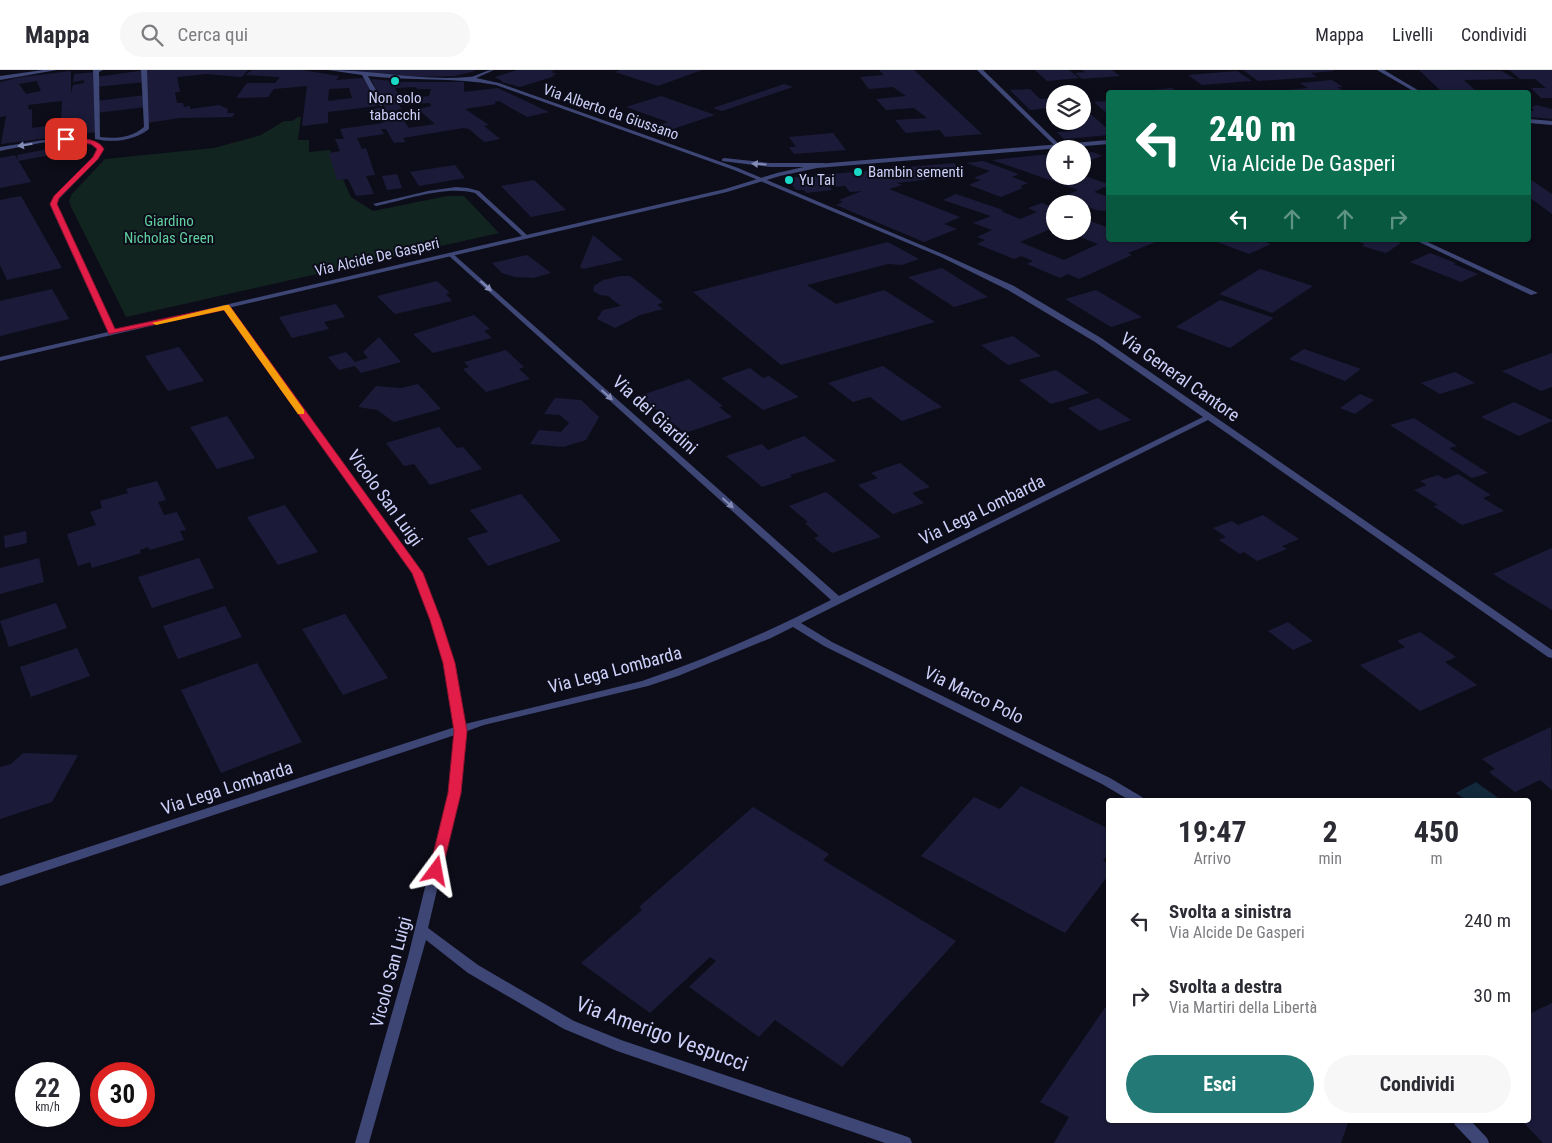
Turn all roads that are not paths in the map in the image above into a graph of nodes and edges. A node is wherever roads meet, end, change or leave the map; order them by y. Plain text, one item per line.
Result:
1 (54, 70) edge
2 (100, 70) edge
3 (144, 70) edge
4 (331, 70) edge
5 (491, 70) edge
6 (980, 70) edge
7 (1380, 70) edge
8 (364, 74) junction
9 (0, 78) edge
10 (471, 80) junction
11 (1415, 90) edge
12 (381, 104) dead end
13 (1531, 121) edge
14 (1552, 123) edge
15 (1052, 140) edge
16 (1106, 142) edge
17 (1091, 143) edge
18 (1046, 147) edge
19 (0, 149) edge
20 (706, 158) junction
21 (825, 165) junction
22 (760, 179) junction
23 (376, 204) dead end
24 (525, 236) junction
25 (1422, 242) edge
26 (450, 254) junction
27 (1534, 293) dead end
28 (226, 307) junction
29 (112, 332) junction
30 (0, 359) edge
31 (1209, 417) junction
32 (838, 601) junction
33 (794, 623) junction
34 (1552, 655) edge
35 (461, 731) junction
36 (1135, 798) edge
37 (0, 881) edge
38 (421, 929) junction
39 (1463, 1123) edge
40 (362, 1143) edge
41 (905, 1143) edge
42 (1482, 1143) edge

1 - 9 street
2 - 3 street
4 - 8 street, Via Alberto da Giussano
5 - 10 street
6 - 15 street
7 - 11 street
8 - 10 street, Via Alberto da Giussano
8 - 12 street
10 - 20 street, Via Alberto da Giussano
13 - 14 street
16 - 17 street, Via Alberto da Giussano
18 - 21 street, Via Alberto da Giussano
29 -> 19 street
21 -> 20 street, Via Alberto da Giussano
20 - 22 street, Via Alberto da Giussano
21 - 22 street, Via Alberto da Giussano
22 - 24 street, Via Alcide De Gasperi
22 - 31 street, Via General Cantore
23 - 24 street
24 - 26 street, Via Alcide De Gasperi
25 - 27 street
26 - 28 street, Via Alcide De Gasperi
26 -> 32 street, Via dei Giardini
28 - 29 street, Via Alcide De Gasperi
28 - 35 street, Vicolo San Luigi
29 - 30 street, Via Alcide De Gasperi
31 - 32 street, Via Lega Lombarda
31 - 34 street, Via General Cantore
32 - 33 street, Via Lega Lombarda
33 - 35 street, Via Lega Lombarda
33 - 36 street, Via Marco Polo
35 - 37 street, Via Lega Lombarda
35 - 38 street, Vicolo San Luigi
38 - 40 street, Vicolo San Luigi
38 - 41 street, Via Amerigo Vespucci
39 - 42 street

